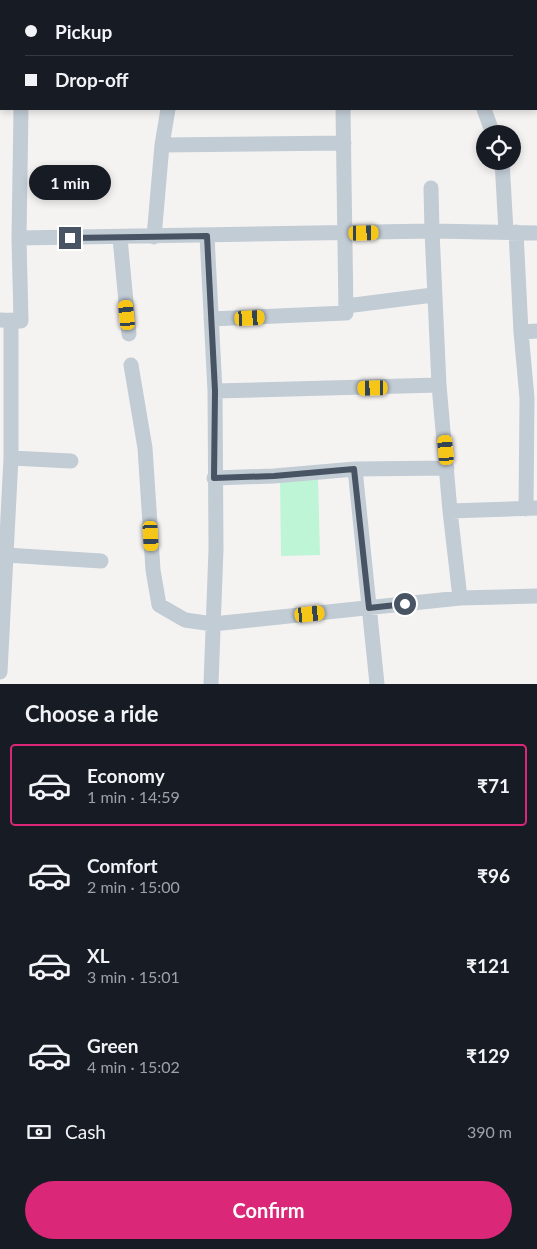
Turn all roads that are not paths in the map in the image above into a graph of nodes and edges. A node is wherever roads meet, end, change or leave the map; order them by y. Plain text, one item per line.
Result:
1 (21, 110) edge
2 (168, 110) edge
3 (343, 110) edge
4 (484, 110) edge
5 (490, 125) edge
6 (344, 142) junction
7 (162, 145) junction
8 (503, 170) edge
9 (431, 188) dead end
10 (432, 231) junction
11 (511, 232) junction
12 (346, 233) junction
13 (537, 233) edge
14 (207, 236) junction
15 (19, 238) junction
16 (120, 238) junction
17 (154, 238) junction
18 (433, 295) junction
19 (346, 306) junction
20 (6, 320) edge
21 (211, 320) junction
22 (537, 331) edge
23 (521, 332) junction
24 (129, 334) dead end
25 (130, 365) dead end
26 (439, 385) junction
27 (215, 391) junction
28 (532, 399) edge
29 (11, 458) junction
30 (71, 461) dead end
31 (447, 468) junction
32 (354, 469) junction
33 (214, 478) junction
34 (531, 508) edge
35 (450, 510) junction
36 (6, 555) junction
37 (101, 562) dead end
38 (537, 596) edge
39 (460, 598) junction
40 (369, 608) junction
41 (213, 624) junction
42 (0, 672) edge
43 (211, 684) edge
44 (377, 684) edge

1 - 15 street
2 - 7 street
3 - 6 street
4 - 5 street
6 - 7 street
6 - 12 street
7 - 17 street
8 - 11 street
9 - 10 street
10 - 11 street
10 - 12 street
10 - 18 street
11 - 13 street
11 - 23 street
12 - 14 street
12 - 19 street
14 - 17 street
14 - 21 street
15 - 16 street
15 - 20 street
16 - 17 street
16 - 24 street
18 - 19 street
18 - 26 street
19 - 21 street
20 - 29 street
21 - 27 street
22 - 23 street
23 - 28 street
25 - 41 street
26 - 27 street
26 - 31 street
27 - 33 street
28 - 34 street
29 - 30 street
29 - 36 street
31 - 32 street
31 - 35 street
32 - 33 street
32 - 40 street
33 - 41 street
34 - 35 street
35 - 39 street
36 - 37 street
36 - 42 street
38 - 39 street
39 - 40 street
40 - 41 street
40 - 44 street
41 - 43 street

